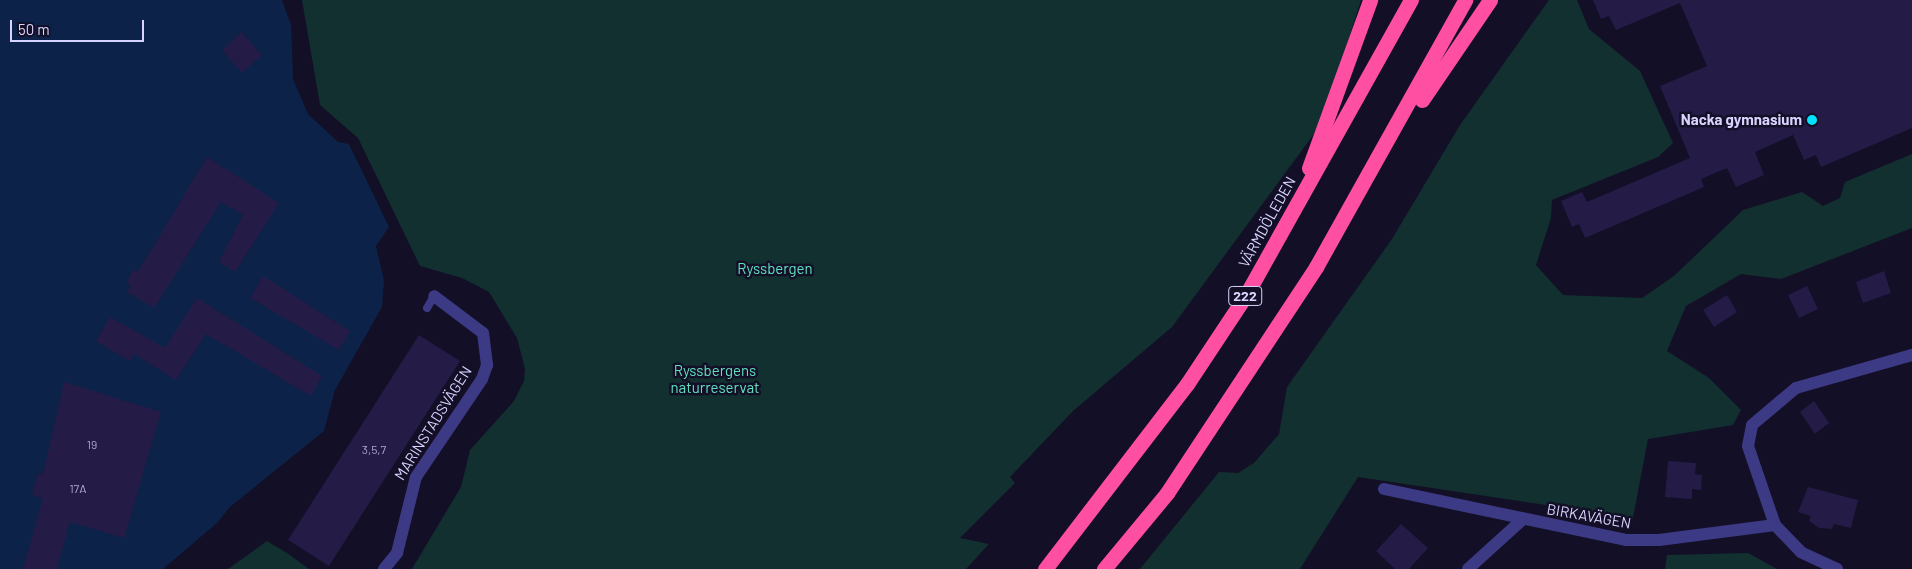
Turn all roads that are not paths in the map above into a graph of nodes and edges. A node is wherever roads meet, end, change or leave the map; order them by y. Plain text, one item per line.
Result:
1 (1370, 0) edge
2 (1411, 0) edge
3 (1465, 0) edge
4 (1490, 0) edge
5 (1363, 185) junction
6 (1292, 212) junction
7 (434, 296) joint
8 (427, 308) dead end
9 (1912, 355) edge
10 (1384, 490) dead end
11 (1522, 520) junction
12 (1775, 525) junction
13 (384, 569) edge
14 (1045, 569) edge
15 (1104, 569) edge
16 (1468, 569) edge
17 (1836, 569) edge

1 - 6 highway
2 - 6 highway, VÄRMDÖLEDEN / 222
3 - 5 highway
4 - 5 highway
5 - 15 highway
6 - 14 highway, VÄRMDÖLEDEN / 222
7 - 8 lane, MARINSTADSVÄGEN
7 - 13 street, MARINSTADSVÄGEN
9 - 12 street
10 - 11 street, BIRKAVÄGEN
11 - 12 street, BIRKAVÄGEN
11 - 16 street
12 - 17 street

